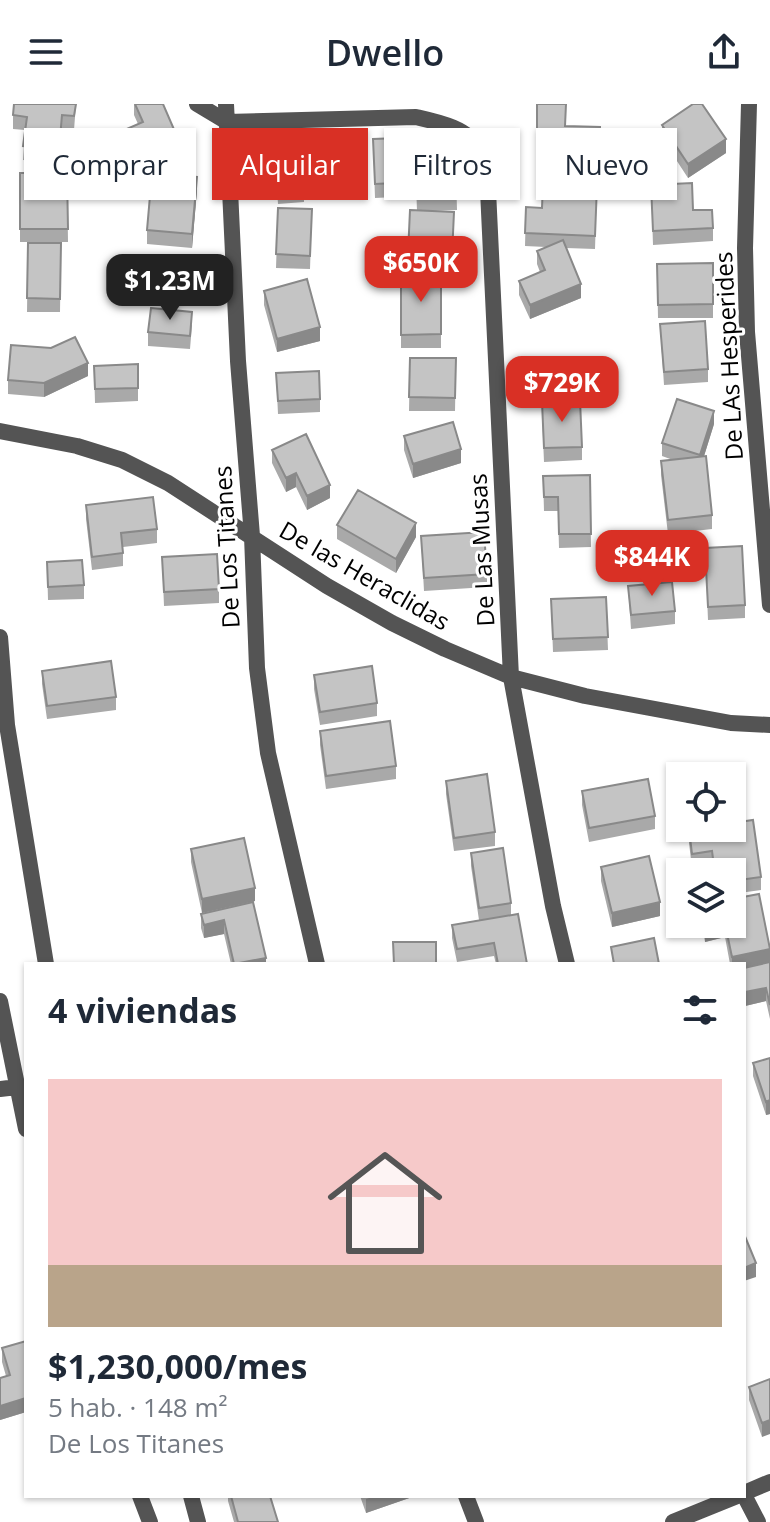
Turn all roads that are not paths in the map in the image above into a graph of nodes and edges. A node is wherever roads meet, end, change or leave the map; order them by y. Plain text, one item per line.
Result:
1 (197, 104) edge
2 (226, 104) edge
3 (749, 104) edge
4 (227, 122) junction
5 (0, 431) edge
6 (252, 536) junction
7 (770, 605) edge
8 (0, 637) edge
9 (511, 677) junction
10 (770, 725) edge
11 (46, 962) edge
12 (317, 962) edge
13 (567, 962) edge
14 (0, 1001) edge
15 (17, 1087) junction
16 (0, 1089) edge
17 (24, 1120) edge
18 (770, 1482) edge
19 (746, 1493) edge
20 (141, 1498) edge
21 (192, 1498) edge
22 (467, 1498) edge
23 (732, 1498) edge
24 (746, 1498) edge
25 (150, 1522) edge
26 (198, 1522) edge
27 (476, 1522) edge
28 (673, 1522) edge
29 (758, 1522) edge

1 - 4 street
2 - 4 street, De Los Titanes
3 - 7 street, De LAs Hesperides
4 - 6 street, De Los Titanes
4 - 9 street, De Las Musas
5 - 6 street, De las Heraclidas
6 - 9 street, De las Heraclidas
6 - 12 street, De Los Titanes
8 - 11 street
9 - 10 street, De las Heraclidas
9 - 13 street, De Las Musas
14 - 15 street
15 - 16 street
15 - 17 street
18 - 19 street
20 - 25 street
21 - 26 street
22 - 27 street
23 - 28 street
24 - 29 street

